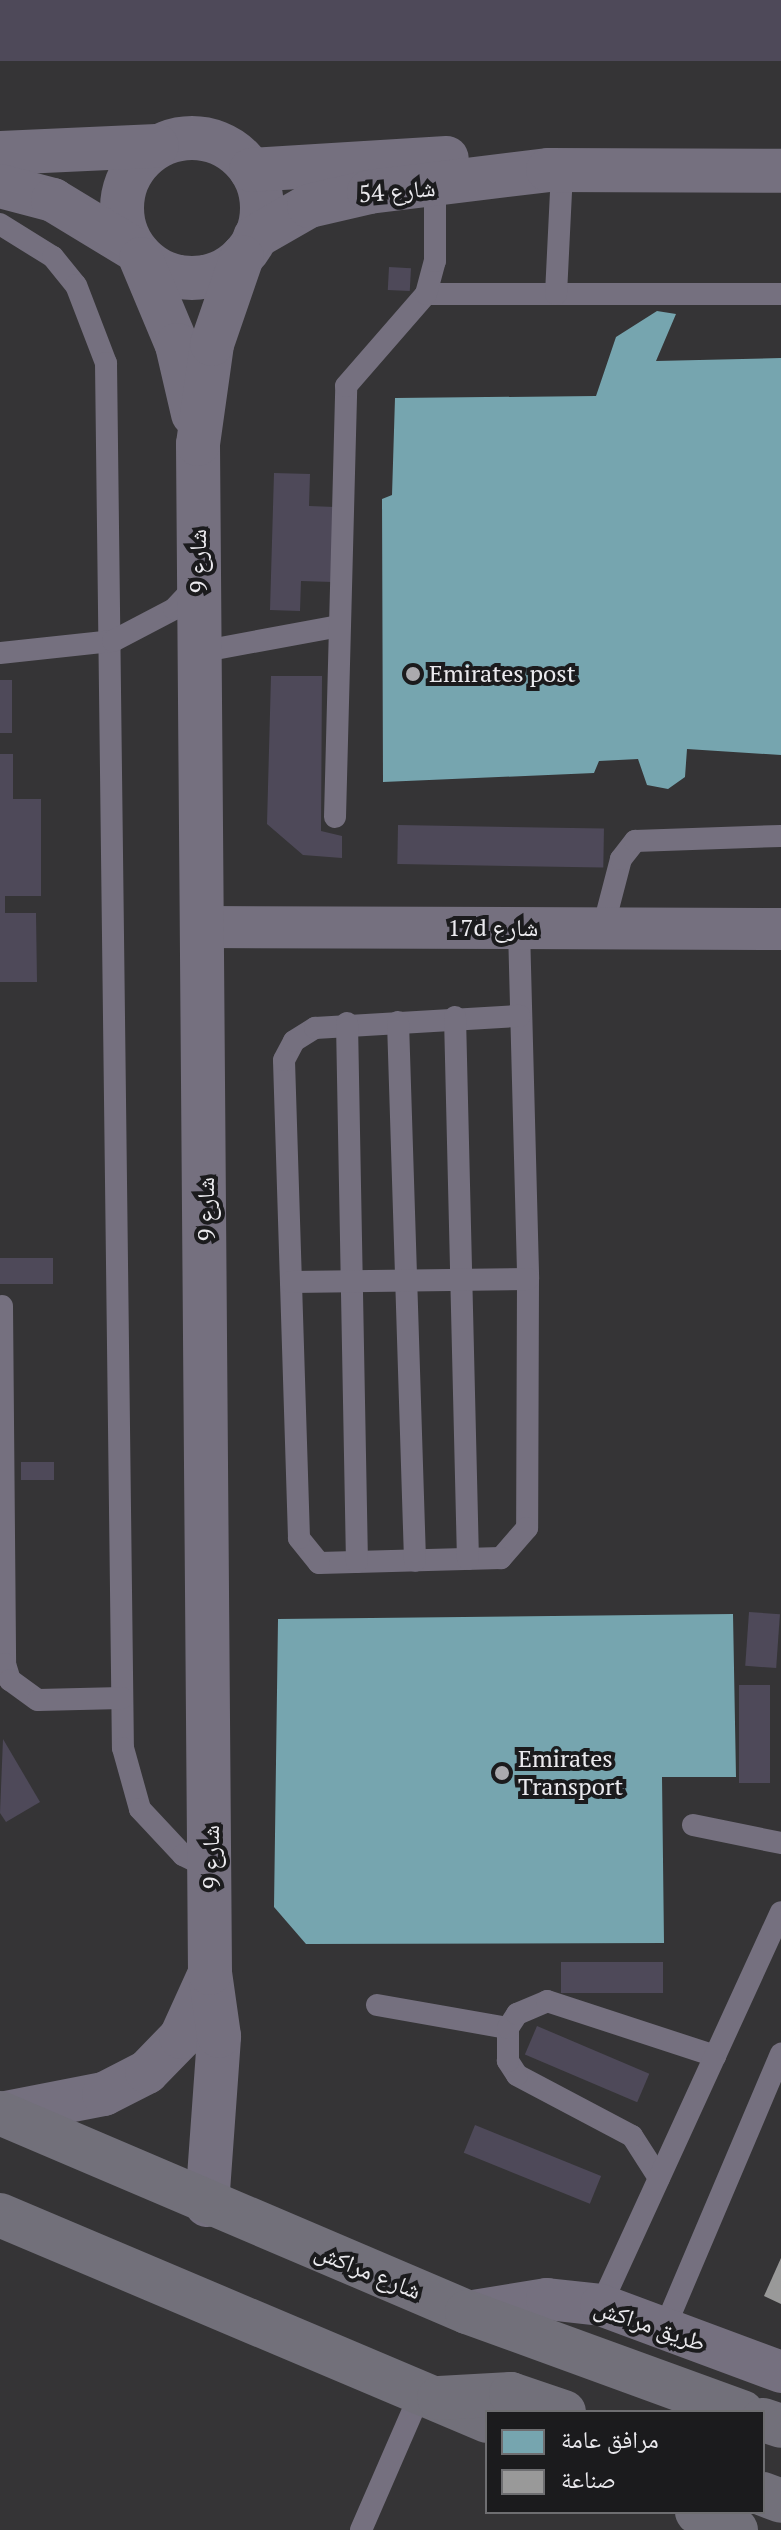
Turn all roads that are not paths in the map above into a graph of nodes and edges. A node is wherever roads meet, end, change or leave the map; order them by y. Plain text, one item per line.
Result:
1 (157, 146) junction
2 (0, 153) edge
3 (251, 170) junction
4 (555, 170) junction
5 (781, 171) edge
6 (0, 186) edge
7 (435, 187) junction
8 (0, 224) edge
9 (249, 247) junction
10 (138, 254) junction
11 (426, 294) junction
12 (556, 294) junction
13 (781, 294) edge
14 (198, 444) junction
15 (198, 583) junction
16 (339, 626) junction
17 (113, 641) junction
18 (199, 652) junction
19 (0, 653) edge
20 (335, 817) dead end
21 (781, 836) edge
22 (204, 927) junction
23 (603, 928) junction
24 (519, 929) junction
25 (781, 929) edge
26 (520, 1016) junction
27 (455, 1017) junction
28 (398, 1022) junction
29 (347, 1023) junction
30 (463, 1279) junction
31 (528, 1279) junction
32 (407, 1280) junction
33 (352, 1281) junction
34 (291, 1282) junction
35 (2, 1306) dead end
36 (468, 1559) junction
37 (415, 1561) junction
38 (357, 1562) junction
39 (122, 1698) junction
40 (693, 1825) dead end
41 (781, 1843) edge
42 (212, 1869) junction
43 (781, 1912) edge
44 (210, 1973) junction
45 (377, 2005) dead end
46 (508, 2028) junction
47 (781, 2054) edge
48 (715, 2056) junction
49 (0, 2113) edge
50 (659, 2178) junction
51 (207, 2205) junction
52 (0, 2215) edge
53 (601, 2305) junction
54 (467, 2312) junction
55 (665, 2327) junction
56 (781, 2372) edge
57 (429, 2395) junction
58 (558, 2410) edge
59 (736, 2410) edge
60 (485, 2420) edge
61 (692, 2514) edge
62 (701, 2514) edge
63 (361, 2530) edge
64 (707, 2530) edge
65 (736, 2530) edge

1 - 2 street
1 - 3 street
1 - 10 street
3 - 4 street, شارع 54
3 - 9 street
4 - 5 street, شارع 54
4 - 7 street, شارع 54
4 - 12 lane
6 - 10 street
7 - 9 street, شارع 54
7 - 11 lane
8 - 17 lane
9 - 10 street
9 - 14 street, شارع 9
10 - 14 street, شارع 9
11 - 12 lane
11 - 16 lane
12 - 13 lane
14 - 15 street, شارع 9
15 - 17 lane
15 - 18 street, شارع 9
16 - 18 lane
16 - 20 lane
17 - 19 lane
17 - 39 lane
18 - 22 street, شارع 9
21 - 23 lane
22 - 24 street, 17d شارع
22 - 42 street, شارع 9
23 - 24 street, 17d شارع
23 - 25 street, 17d شارع
24 - 26 lane
26 - 27 lane
26 - 31 lane
27 - 28 lane
27 - 30 lane
28 - 29 lane
28 - 32 lane
29 - 33 lane
29 - 34 lane
30 - 31 lane
30 - 32 lane
30 - 36 lane
31 - 36 lane
32 - 33 lane
32 - 37 lane
33 - 34 lane
33 - 38 lane
34 - 38 lane
35 - 39 lane
36 - 37 lane
37 - 38 lane
39 - 42 lane
40 - 41 lane
42 - 44 street, شارع 9
43 - 48 lane
44 - 49 street, شارع 9
44 - 51 street, شارع 9
45 - 46 lane
46 - 48 lane
46 - 50 lane
47 - 55 lane
48 - 50 lane
49 - 51 main road, شارع مراكش
50 - 53 lane
51 - 54 main road, شارع مراكش
52 - 57 main road
53 - 54 street, طريق مراكش
53 - 55 street, طريق مراكش
54 - 59 main road, شارع مراكش
55 - 56 street, طريق مراكش
57 - 58 main road
57 - 60 main road
57 - 63 lane
61 - 64 main road
62 - 65 main road

